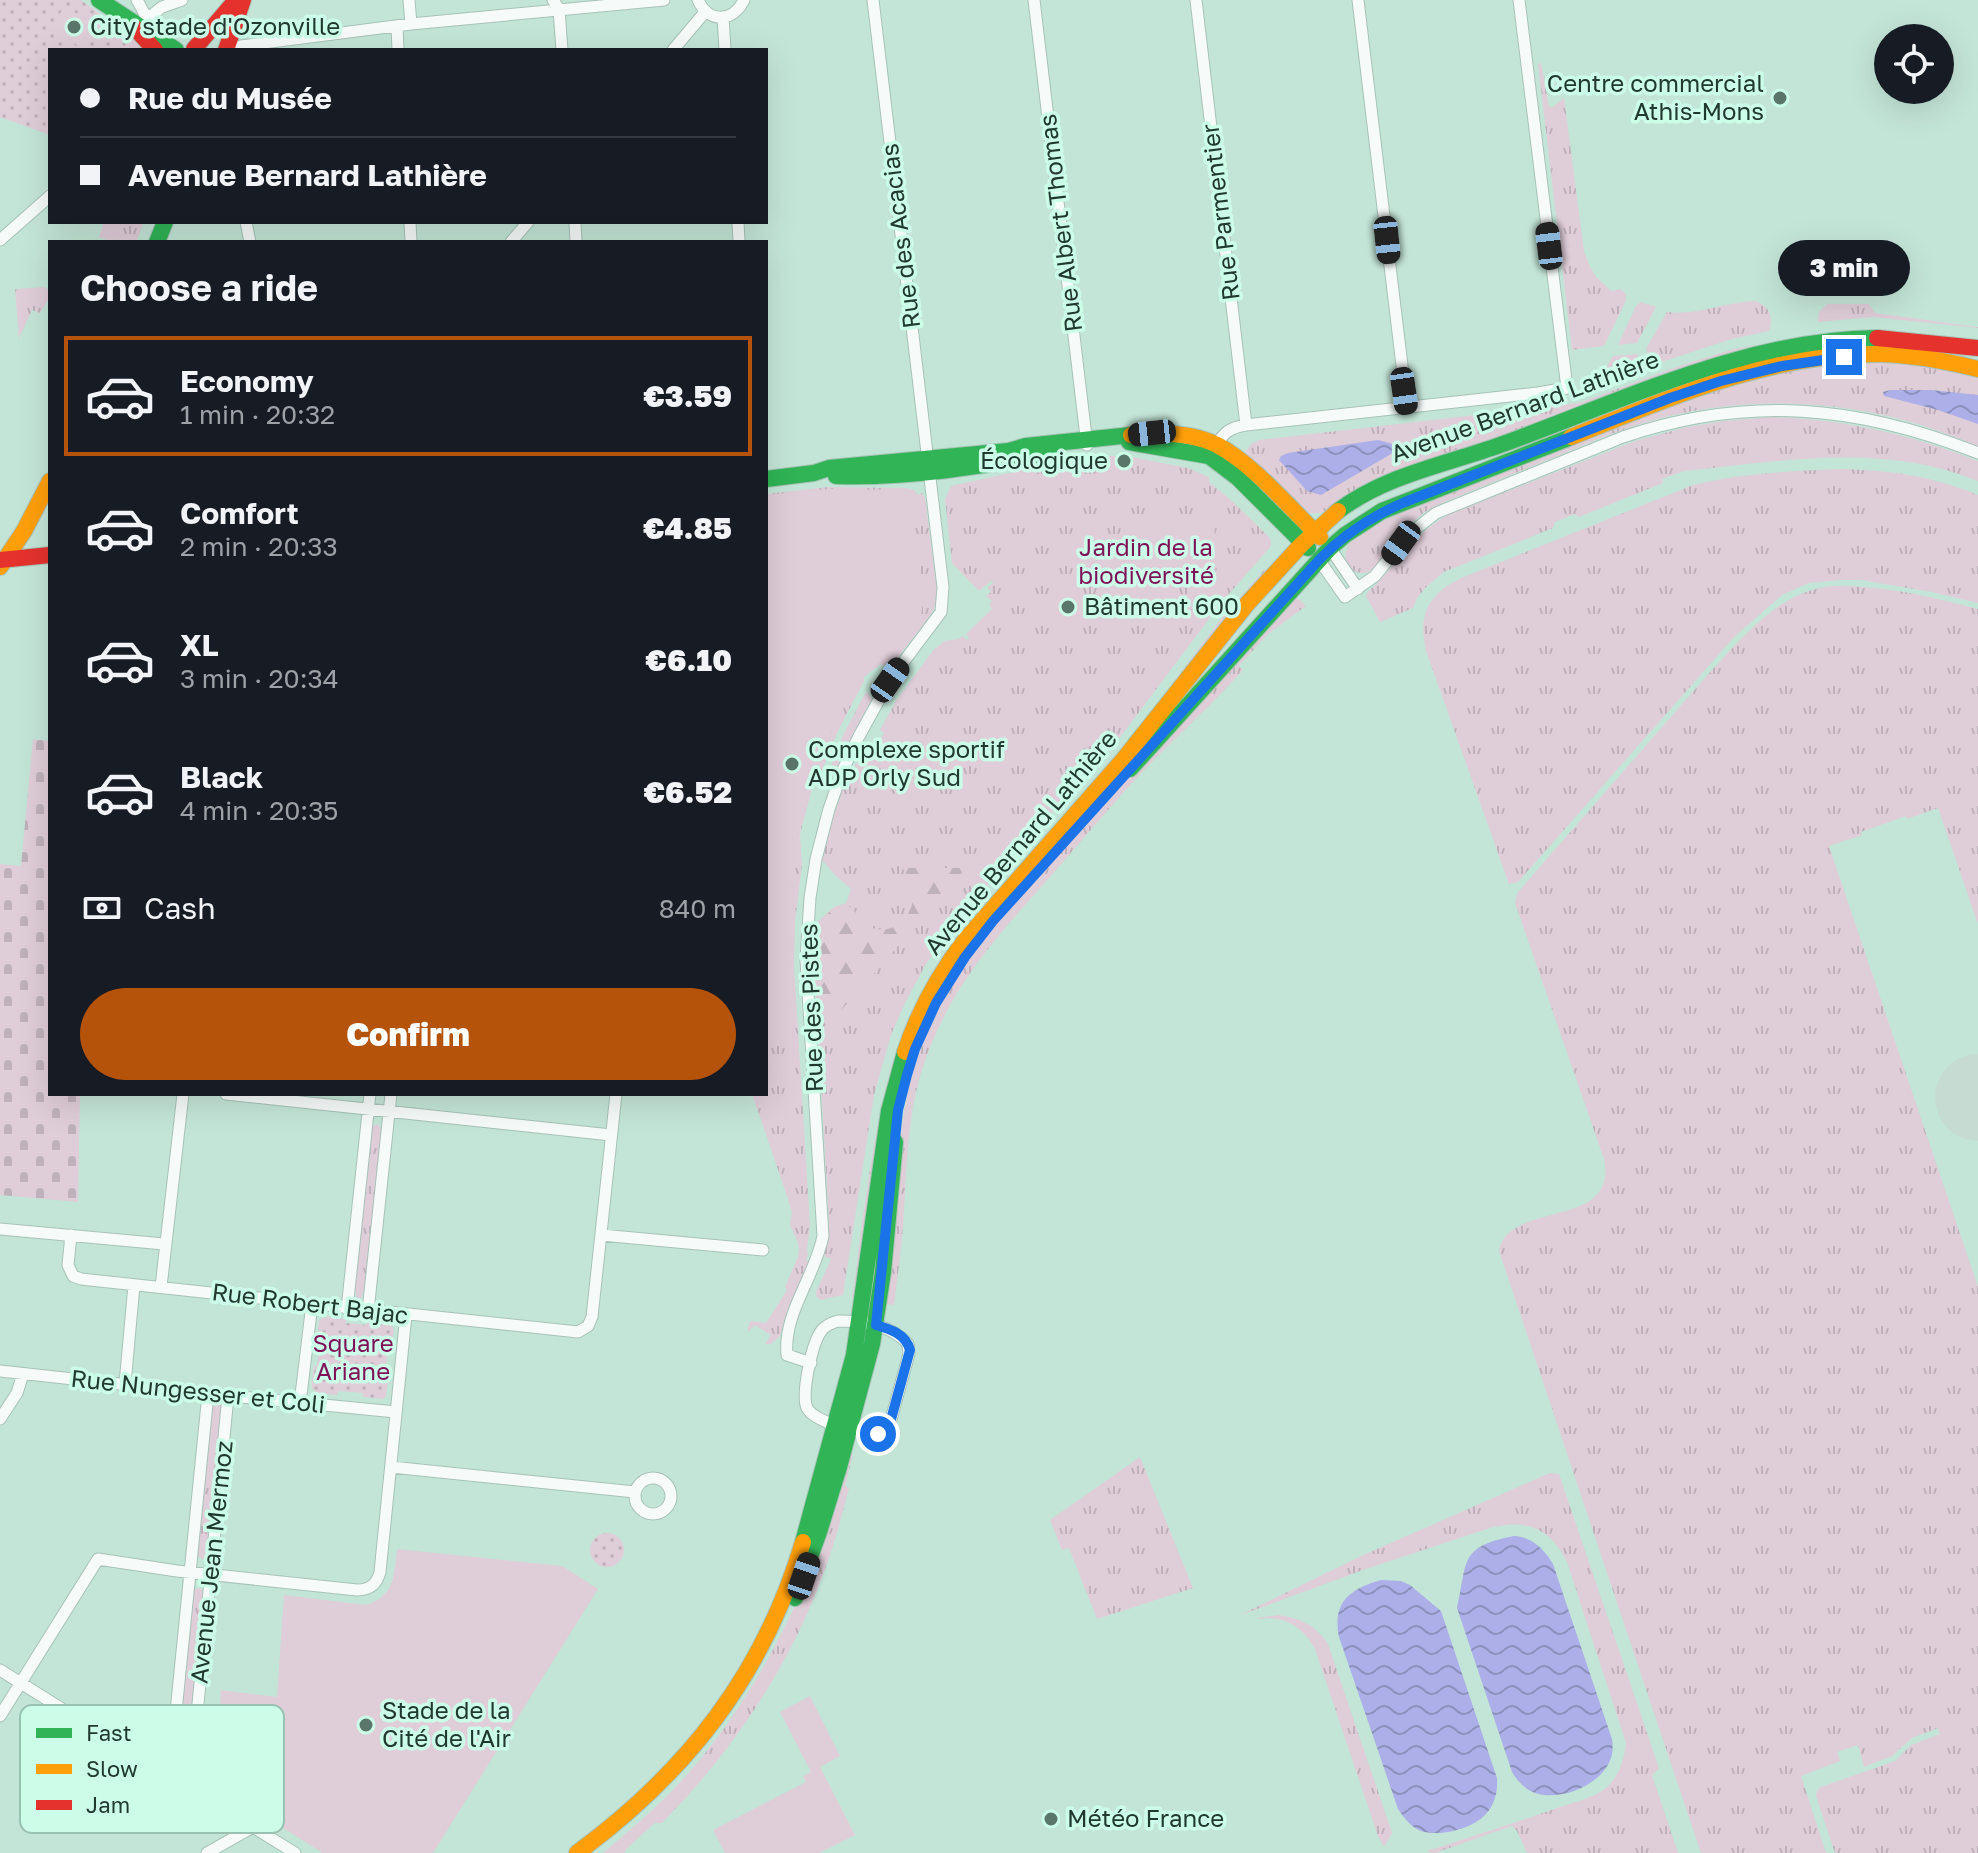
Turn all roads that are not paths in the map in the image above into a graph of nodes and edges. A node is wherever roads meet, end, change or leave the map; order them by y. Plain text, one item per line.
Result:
1 (99, 0) edge
2 (137, 0) edge
3 (182, 0) edge
4 (236, 0) edge
5 (243, 0) edge
6 (409, 0) edge
7 (664, 0) edge
8 (698, 0) edge
9 (744, 0) edge
10 (873, 0) edge
11 (1034, 0) edge
12 (1196, 0) edge
13 (1358, 0) edge
14 (1519, 0) edge
15 (556, 5) edge
16 (705, 12) junction
17 (723, 17) junction
18 (147, 19) junction
19 (411, 24) junction
20 (397, 26) junction
21 (155, 42) edge
22 (194, 48) edge
23 (227, 48) edge
24 (238, 48) edge
25 (398, 48) edge
26 (562, 48) edge
27 (675, 48) edge
28 (725, 48) edge
29 (48, 198) edge
30 (526, 224) edge
31 (0, 240) edge
32 (513, 240) edge
33 (1978, 348) edge
34 (1978, 369) edge
35 (1407, 407) junction
36 (1246, 425) junction
37 (1086, 442) junction
38 (1213, 450) junction
39 (1978, 453) edge
40 (928, 465) junction
41 (48, 467) edge
42 (768, 479) edge
43 (48, 485) edge
44 (1309, 537) junction
45 (1324, 554) junction
46 (48, 555) edge
47 (1, 558) edge
48 (1358, 589) junction
49 (183, 1096) edge
50 (245, 1096) edge
51 (370, 1096) edge
52 (391, 1096) edge
53 (616, 1096) edge
54 (368, 1109) junction
55 (389, 1110) junction
56 (611, 1135) junction
57 (0, 1229) edge
58 (71, 1235) junction
59 (601, 1235) junction
60 (164, 1244) junction
61 (763, 1250) dead end
62 (134, 1285) junction
63 (161, 1287) junction
64 (312, 1304) junction
65 (347, 1309) junction
66 (368, 1311) junction
67 (406, 1315) junction
68 (868, 1324) junction
69 (811, 1363) junction
70 (0, 1371) edge
71 (23, 1374) junction
72 (125, 1384) junction
73 (208, 1394) junction
74 (228, 1396) junction
75 (300, 1403) junction
76 (396, 1412) junction
77 (0, 1419) edge
78 (842, 1426) junction
79 (391, 1467) junction
80 (635, 1492) dead end
81 (190, 1572) junction
82 (210, 1574) junction
83 (0, 1670) edge
84 (21, 1683) junction
85 (56, 1705) edge
86 (176, 1705) edge
87 (198, 1705) edge
88 (0, 1716) edge
89 (242, 1833) edge
90 (263, 1833) edge
91 (207, 1853) edge
92 (295, 1853) edge
93 (577, 1853) edge
94 (597, 1853) edge

1 - 21 main road
2 - 18 street
3 - 18 street
4 - 22 main road
5 - 23 main road
6 - 19 street
7 - 15 street
8 - 16 street
9 - 17 street
10 - 40 street, Rue des Acacias
11 - 37 street, Rue Albert Thomas
12 - 36 street, Rue Parmentier
13 - 35 street
14 - 35 street
15 - 19 street
15 - 26 street
16 - 17 street
16 - 27 street
17 - 28 street
18 - 21 street
19 - 20 street
20 - 24 street
20 - 25 street
29 - 31 street
30 - 32 street
33 - 44 main road, Avenue Bernard Lathière
34 - 45 main road, Avenue Bernard Lathière
35 - 36 street
36 - 38 street
37 - 38 main road
37 - 40 main road
38 - 44 main road
39 - 48 street
40 - 42 main road
40 - 69 street, Rue des Pistes
41 - 47 main road
43 - 47 main road
44 - 45 main road
44 - 68 main road, Avenue Bernard Lathière
45 - 48 street
45 - 48 street
45 - 68 main road, Avenue Bernard Lathière
46 - 47 main road
49 - 60 street
50 - 54 street
51 - 54 street
52 - 55 street
53 - 56 street
54 - 55 street
54 - 65 street
55 - 56 street
55 - 66 street
56 - 59 street
57 - 58 street
58 - 60 street
58 - 62 street, Rue Robert Bajac
59 - 61 street
59 - 67 street, Rue Robert Bajac
60 - 63 street
62 - 63 street, Rue Robert Bajac
62 - 72 street
63 - 64 street, Rue Robert Bajac
64 - 65 street, Rue Robert Bajac
64 - 75 street
65 - 66 street, Rue Robert Bajac
66 - 67 street, Rue Robert Bajac
67 - 76 street
68 - 69 street
68 - 78 main road, Avenue Bernard Lathière
68 - 78 street
69 - 78 street
70 - 71 street, Rue Nungesser et Coli
71 - 72 street, Rue Nungesser et Coli
71 - 77 street
72 - 73 street, Rue Nungesser et Coli
73 - 74 street, Rue Nungesser et Coli
73 - 81 street, Avenue Jean Mermoz
74 - 75 street, Rue Nungesser et Coli
74 - 82 street, Avenue Jean Mermoz
75 - 76 street, Rue Nungesser et Coli
76 - 79 street
78 - 93 main road, Avenue Bernard Lathière
78 - 94 main road, Avenue Bernard Lathière
79 - 80 street
79 - 82 street
81 - 82 street
81 - 84 street
81 - 86 street, Avenue Jean Mermoz
82 - 87 street, Avenue Jean Mermoz
83 - 84 street
84 - 85 street
84 - 88 street
89 - 91 street
90 - 92 street

